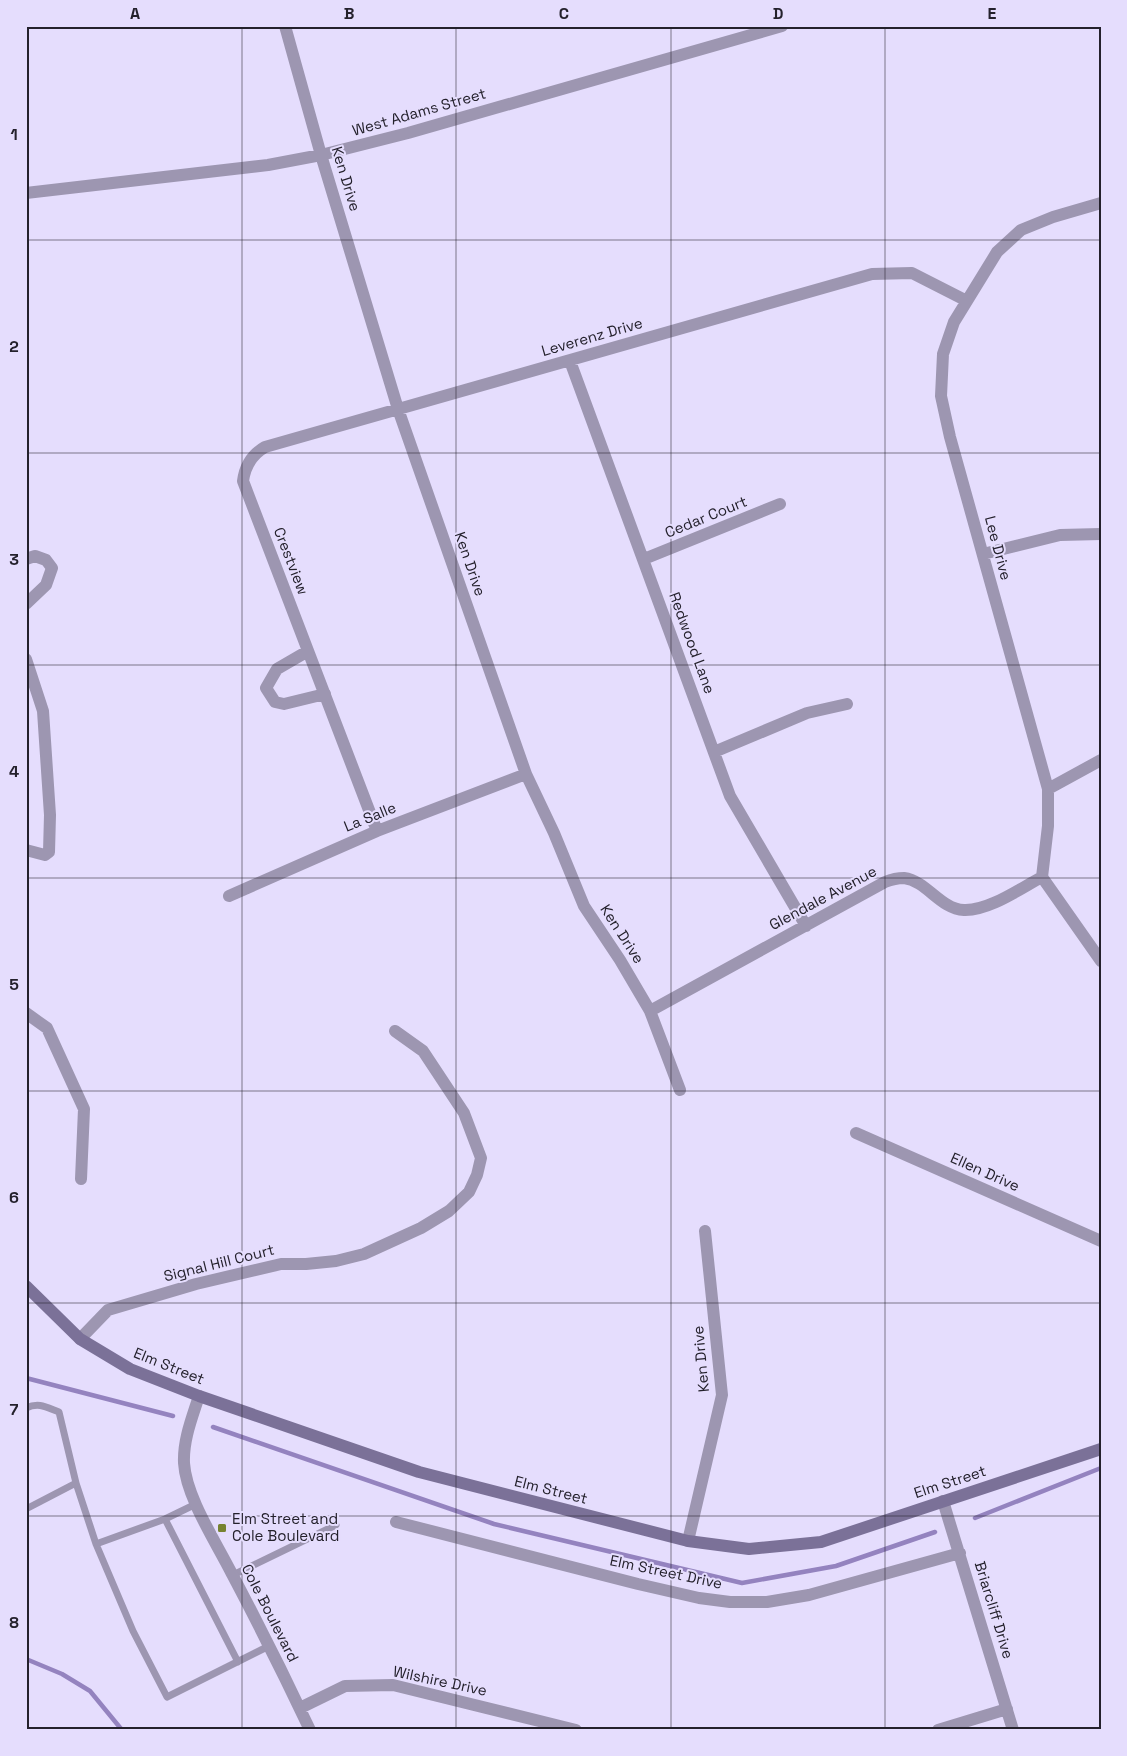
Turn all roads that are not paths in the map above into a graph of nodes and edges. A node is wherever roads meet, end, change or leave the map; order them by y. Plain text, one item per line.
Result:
1 (285, 26) edge
2 (782, 26) edge
3 (321, 155) junction
4 (26, 193) edge
5 (1101, 203) edge
6 (966, 301) junction
7 (570, 361) junction
8 (398, 410) junction
9 (243, 482) joint
10 (780, 504) dead end
11 (1101, 534) edge
12 (982, 554) junction
13 (26, 559) edge
14 (644, 559) junction
15 (26, 604) edge
16 (308, 651) junction
17 (26, 660) edge
18 (325, 694) junction
19 (847, 704) dead end
20 (714, 752) junction
21 (1101, 760) edge
22 (526, 774) junction
23 (1048, 789) junction
24 (377, 831) junction
25 (26, 850) edge
26 (1042, 877) junction
27 (229, 896) dead end
28 (806, 926) junction
29 (1101, 961) edge
30 (650, 1012) junction
31 (26, 1014) edge
32 (396, 1031) dead end
33 (680, 1090) dead end
34 (856, 1133) dead end
35 (81, 1178) dead end
36 (706, 1231) dead end
37 (1101, 1241) edge
38 (26, 1286) edge
39 (80, 1338) junction
40 (199, 1396) junction
41 (26, 1408) edge
42 (1101, 1449) edge
43 (76, 1483) junction
44 (944, 1501) junction
45 (196, 1504) junction
46 (26, 1509) edge
47 (165, 1519) junction
48 (396, 1522) dead end
49 (336, 1525) dead end
50 (688, 1541) junction
51 (96, 1544) junction
52 (960, 1553) junction
53 (232, 1575) junction
54 (269, 1646) junction
55 (238, 1662) junction
56 (300, 1708) junction
57 (1007, 1709) junction
58 (310, 1730) edge
59 (576, 1730) edge
60 (938, 1730) edge
61 (1013, 1730) edge

1 - 3 street, Ken Drive
2 - 3 street, West Adams Street
3 - 4 street, West Adams Street
3 - 8 street, Ken Drive
5 - 6 street, Lee Drive
6 - 7 street, Leverenz Drive
6 - 12 street, Lee Drive
7 - 8 street, Leverenz Drive
7 - 14 street, Redwood Lane
8 - 9 street, Leverenz Drive
8 - 22 street, Ken Drive
9 - 16 street, Crestview
10 - 14 street, Cedar Court
11 - 12 street
12 - 23 street, Lee Drive
13 - 15 street
14 - 20 street, Redwood Lane
16 - 18 street, Crestview
16 - 18 street
17 - 25 street
18 - 24 street, Crestview
19 - 20 street
20 - 28 street, Redwood Lane
21 - 23 street
22 - 24 street, La Salle
22 - 30 street, Ken Drive
23 - 26 street, Lee Drive
24 - 27 street, La Salle
26 - 28 street, Glendale Avenue
26 - 29 street
28 - 30 street, Glendale Avenue
30 - 33 street, Ken Drive
31 - 35 street
32 - 39 street, Signal Hill Court
34 - 37 street, Ellen Drive
36 - 50 street, Ken Drive
38 - 39 main road, Elm Street
39 - 40 main road, Elm Street
40 - 45 street, Cole Boulevard
40 - 50 main road, Elm Street
41 - 43 lane
42 - 44 main road, Elm Street
43 - 46 lane
43 - 51 lane
44 - 50 main road, Elm Street
44 - 52 street, Briarcliff Drive
45 - 47 lane
45 - 53 street, Cole Boulevard
47 - 51 lane
47 - 55 lane
48 - 52 street, Elm Street Drive
49 - 53 lane
51 - 55 lane
52 - 57 street, Briarcliff Drive
53 - 54 street, Cole Boulevard
54 - 55 lane
54 - 56 street, Cole Boulevard
56 - 58 street, Cole Boulevard
56 - 59 street, Wilshire Drive
57 - 60 street
57 - 61 street, Briarcliff Drive

